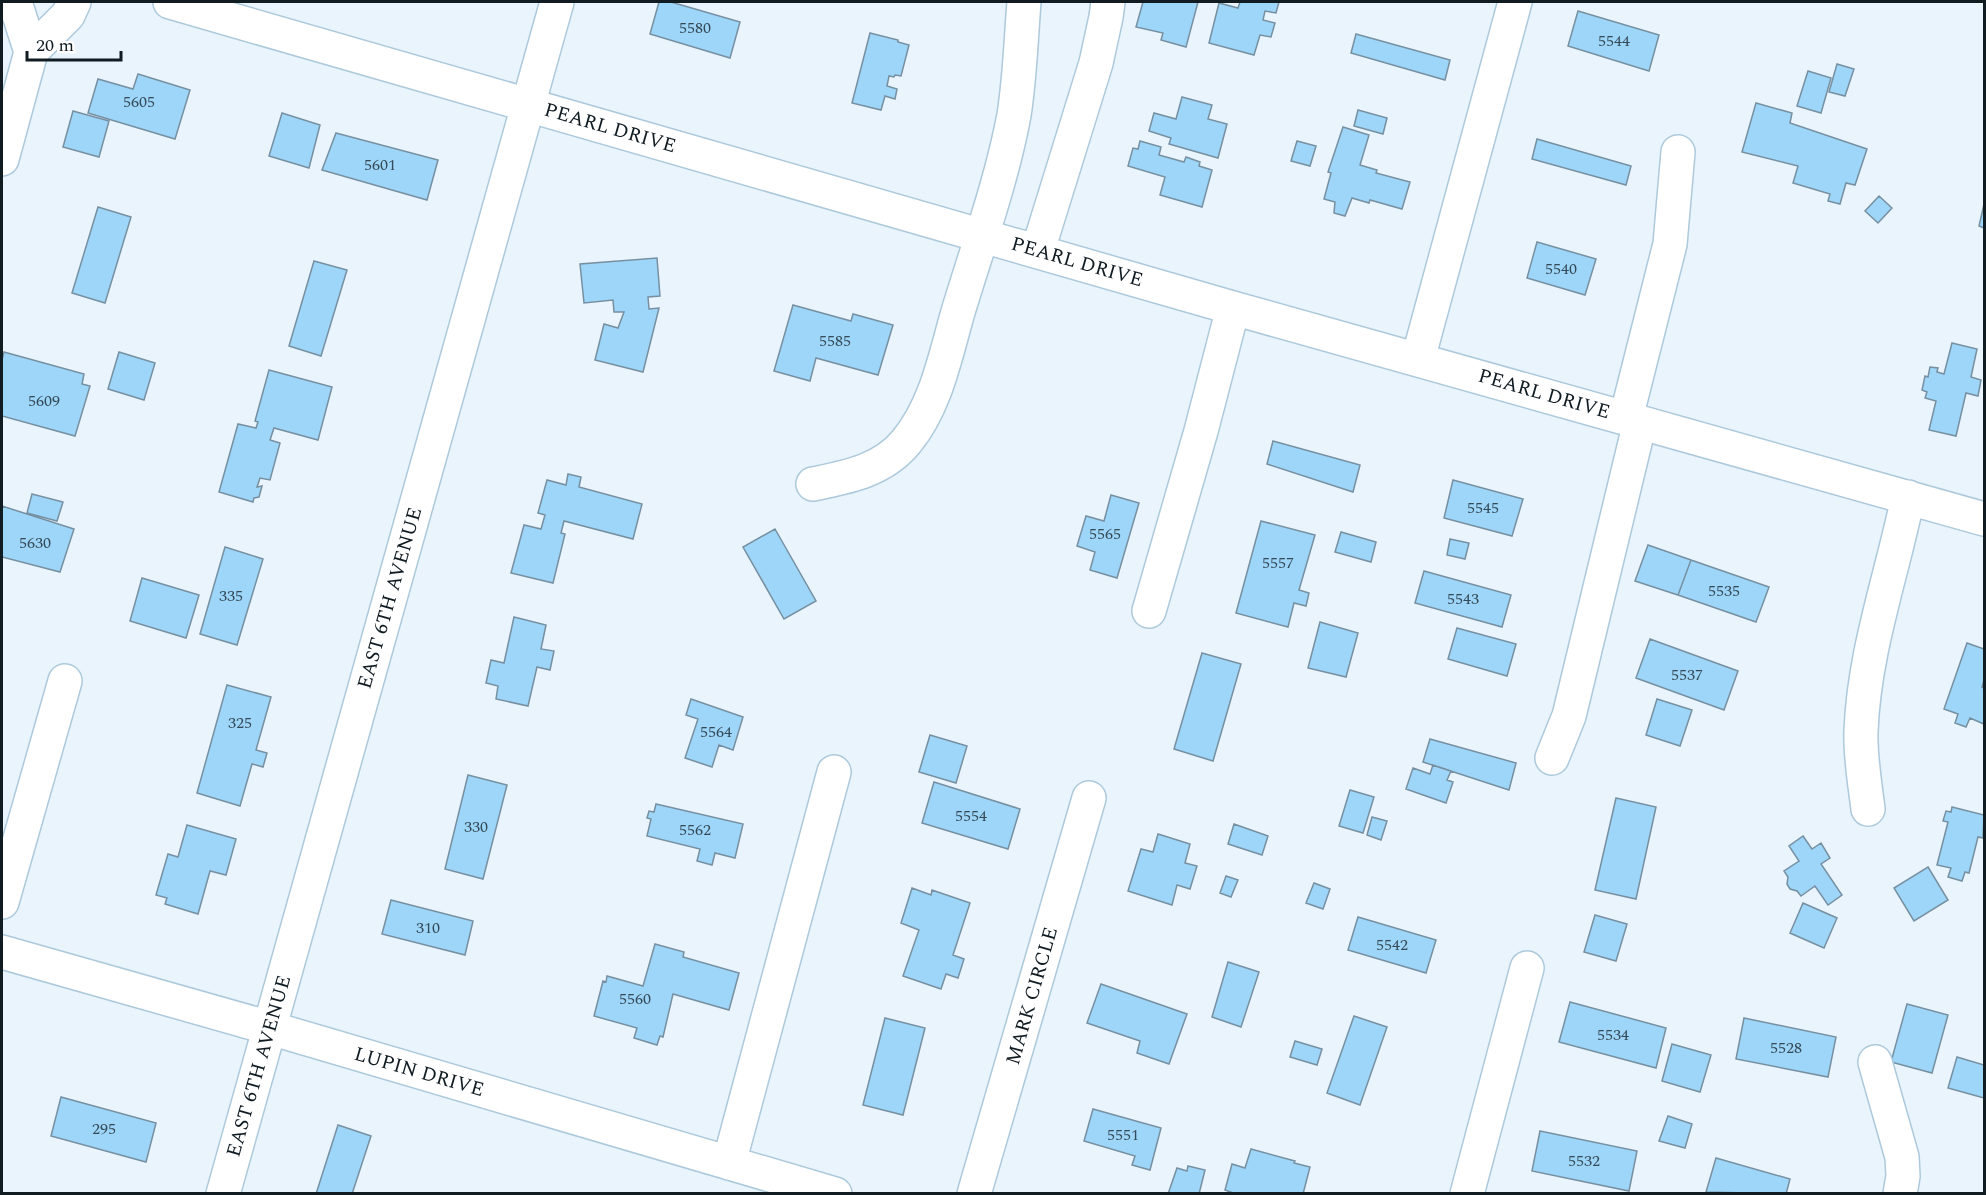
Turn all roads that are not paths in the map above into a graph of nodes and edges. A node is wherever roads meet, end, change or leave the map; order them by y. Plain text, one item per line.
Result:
1 (15, 2) edge
2 (74, 2) edge
3 (170, 2) edge
4 (557, 2) edge
5 (1024, 2) edge
6 (1108, 2) edge
7 (1515, 2) edge
8 (31, 52) junction
9 (527, 104) junction
10 (1678, 152) dead end
11 (2, 159) edge
12 (982, 235) junction
13 (1038, 250) junction
14 (1233, 308) junction
15 (1418, 358) junction
16 (1633, 420) junction
17 (813, 484) dead end
18 (1908, 497) junction
19 (1984, 519) edge
20 (1149, 610) dead end
21 (65, 681) dead end
22 (1552, 758) dead end
23 (834, 772) dead end
24 (1089, 798) dead end
25 (1868, 809) dead end
26 (2, 902) edge
27 (2, 952) edge
28 (1527, 968) dead end
29 (270, 1028) junction
30 (1875, 1062) dead end
31 (729, 1163) junction
32 (223, 1194) edge
33 (835, 1194) edge
34 (974, 1194) edge
35 (1467, 1194) edge
36 (1900, 1194) edge

1 - 8 street
2 - 8 street
3 - 9 street, PEARL DRIVE
4 - 9 street, EAST 6TH AVENUE
5 - 12 street
6 - 13 street
7 - 15 street
8 - 11 street
9 - 12 street, PEARL DRIVE
9 - 29 street, EAST 6TH AVENUE
10 - 16 street
12 - 13 street, PEARL DRIVE
12 - 17 street
13 - 14 street, PEARL DRIVE
14 - 15 street, PEARL DRIVE
14 - 20 street
15 - 16 street, PEARL DRIVE
16 - 18 street, PEARL DRIVE
16 - 22 street
18 - 19 street, PEARL DRIVE
18 - 25 street
21 - 26 street
23 - 31 street
24 - 34 street, MARK CIRCLE
27 - 29 street, LUPIN DRIVE
28 - 35 street
29 - 31 street, LUPIN DRIVE
29 - 32 street, EAST 6TH AVENUE
30 - 36 street
31 - 33 street, LUPIN DRIVE

